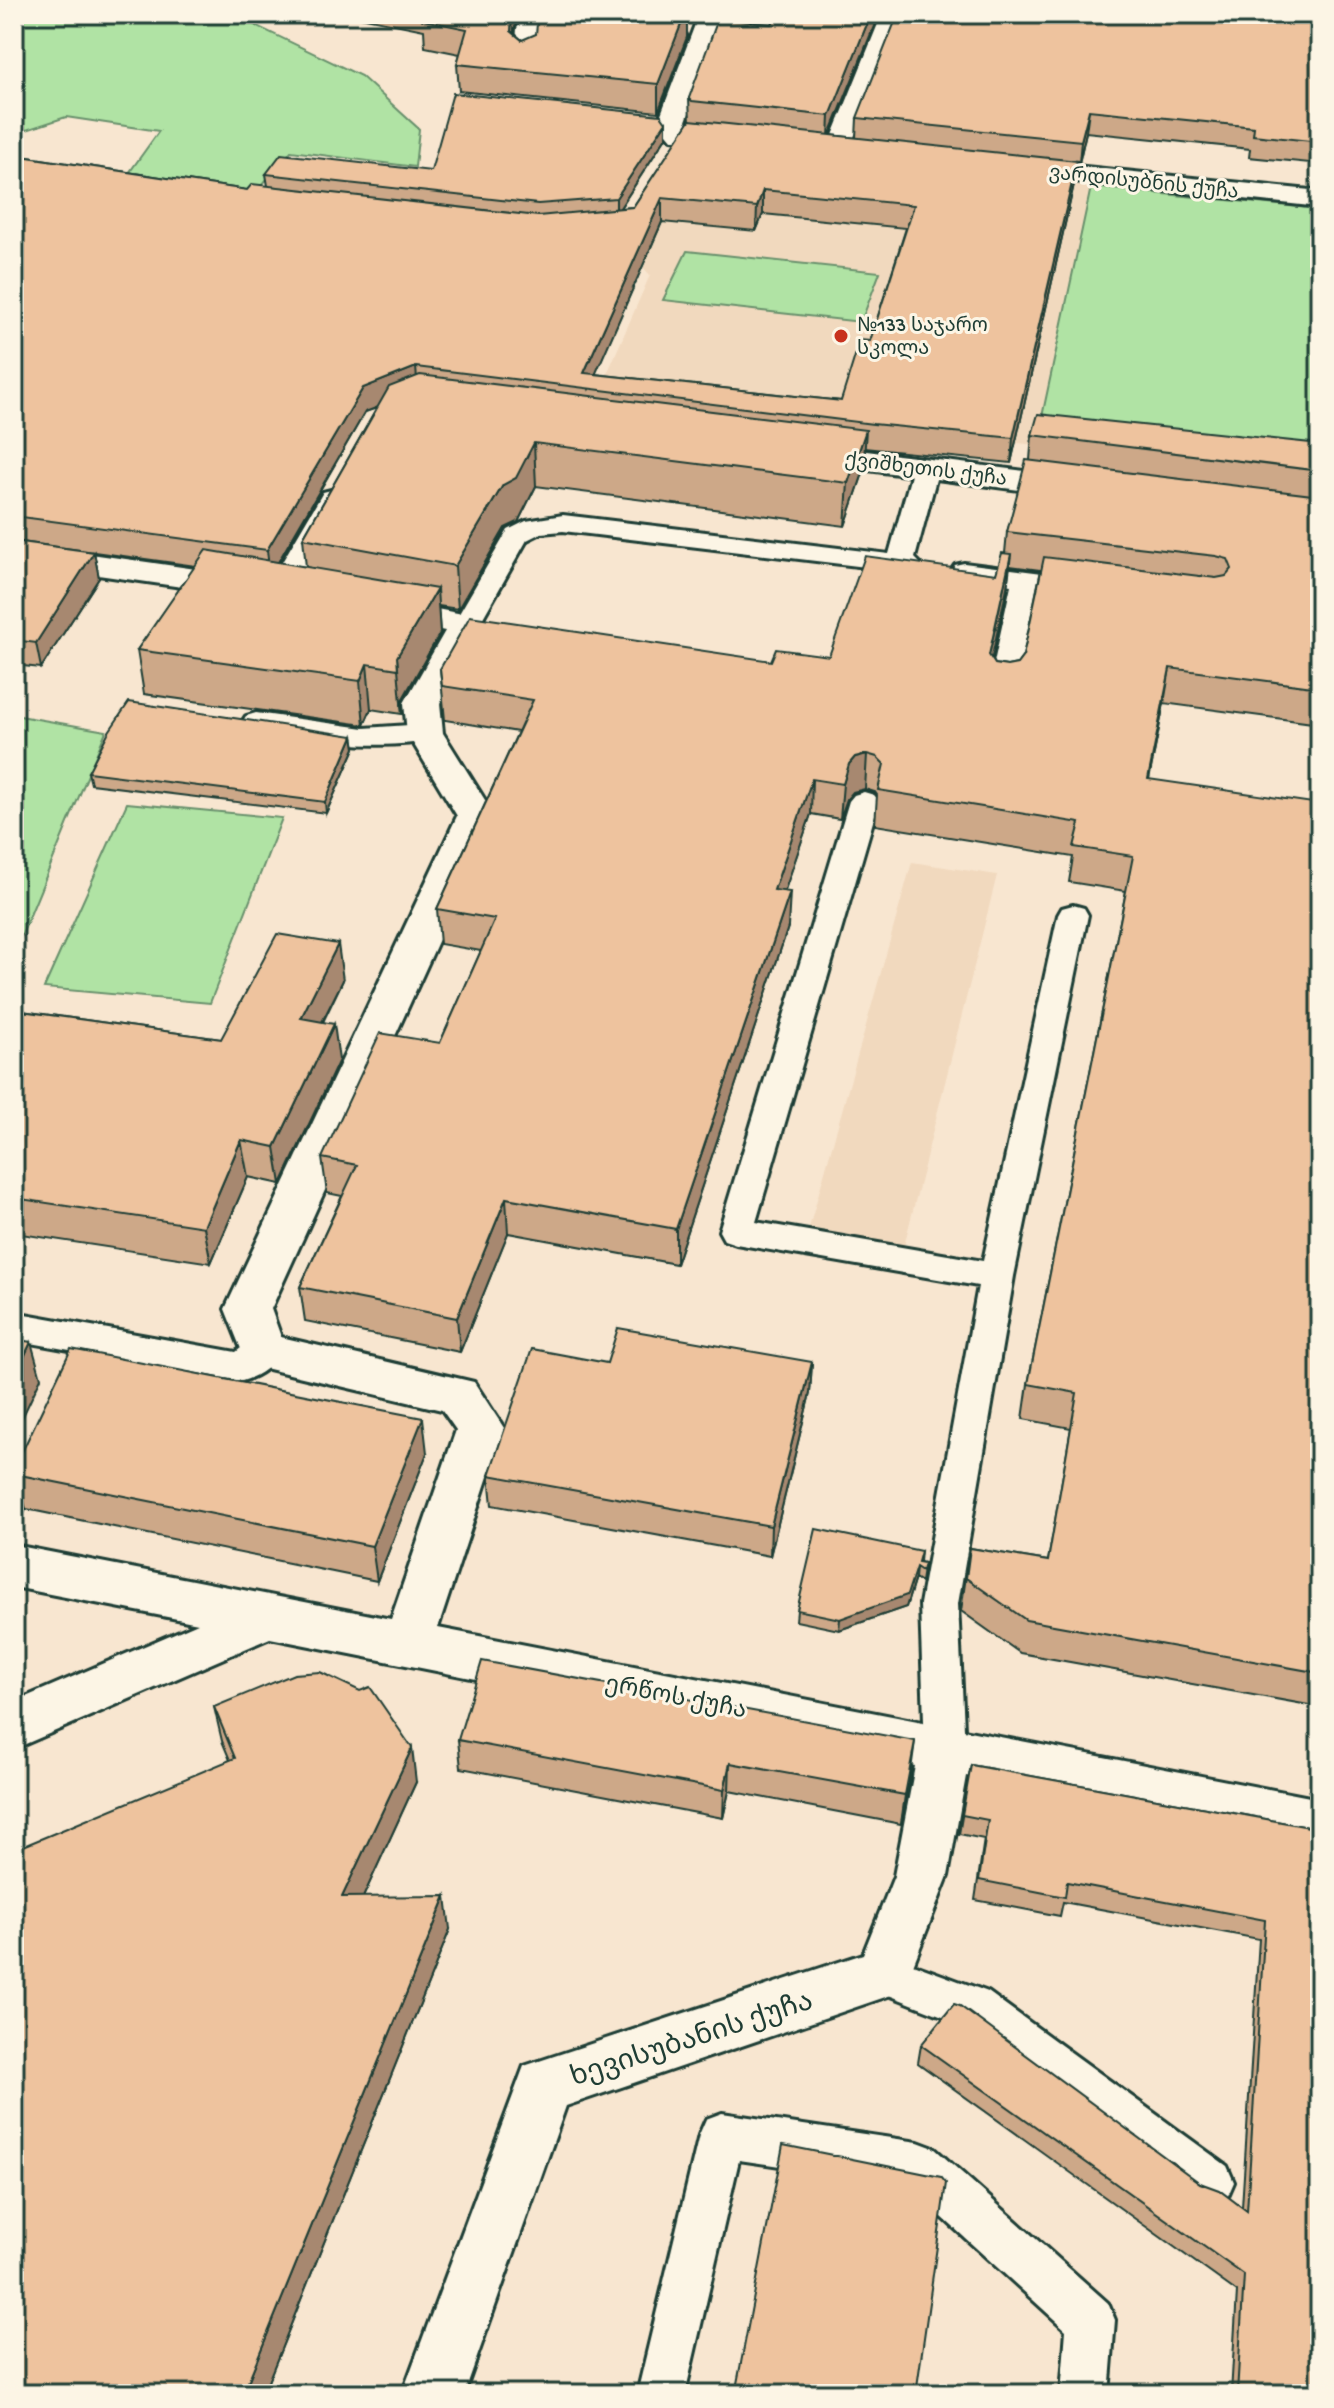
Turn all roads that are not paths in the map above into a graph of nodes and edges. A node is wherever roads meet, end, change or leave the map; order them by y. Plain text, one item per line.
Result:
1 (712, 14) edge
2 (892, 14) edge
3 (534, 15) edge
4 (525, 58) edge
5 (760, 142) edge
6 (807, 147) edge
7 (838, 150) junction
8 (869, 153) edge
9 (993, 166) edge
10 (1320, 199) edge
11 (768, 448) edge
12 (926, 468) junction
13 (349, 473) edge
14 (1115, 492) edge
15 (14, 553) edge
16 (900, 563) junction
17 (1026, 579) junction
18 (1103, 588) edge
19 (313, 596) junction
20 (466, 624) junction
21 (1002, 690) edge
22 (227, 717) edge
23 (425, 733) junction
24 (864, 801) edge
25 (1073, 915) dead end
26 (997, 1276) junction
27 (14, 1326) edge
28 (263, 1351) junction
29 (14, 1566) edge
30 (267, 1616) junction
31 (408, 1643) junction
32 (37, 1704) edge
33 (14, 1726) edge
34 (945, 1750) junction
35 (1320, 1823) edge
36 (883, 1973) junction
37 (1211, 2182) dead end
38 (433, 2394) edge
39 (661, 2394) edge
40 (1085, 2394) edge

1 - 5 street
2 - 7 lane
3 - 4 lane
6 - 7 street
7 - 8 street
9 - 10 street, ვარდისუბნის ქუჩა
11 - 12 street, ქვიშხეთის ქუჩა
12 - 14 street, ქვიშხეთის ქუჩა
12 - 16 lane
13 - 19 street
15 - 19 street
16 - 17 lane
16 - 20 lane
17 - 18 lane
17 - 21 lane
19 - 20 street
20 - 23 street
22 - 23 lane
23 - 28 street
24 - 26 lane
25 - 26 lane
26 - 34 lane
27 - 28 lane
28 - 31 street
29 - 30 street, ერწოს ქუჩა
30 - 31 street, ერწოს ქუჩა
30 - 32 street
31 - 34 street, ერწოს ქუჩა
32 - 33 street
34 - 35 street, ერწოს ქუჩა
34 - 36 street
36 - 37 lane
36 - 38 street, ხევისუბანის ქუჩა
39 - 40 lane

